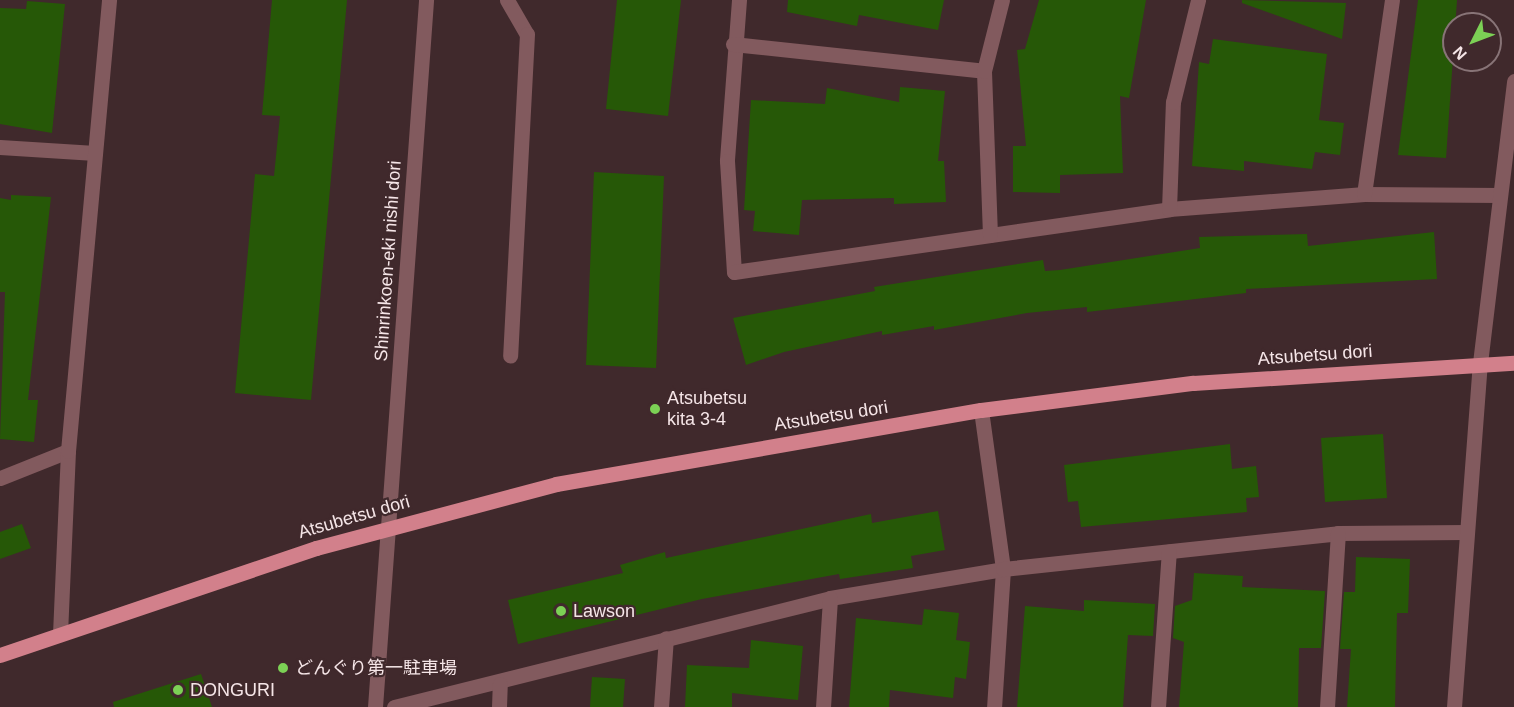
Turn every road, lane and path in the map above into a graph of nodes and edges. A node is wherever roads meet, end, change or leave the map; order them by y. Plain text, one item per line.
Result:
1 (109, 0) edge
2 (426, 0) edge
3 (507, 0) edge
4 (739, 0) edge
5 (1002, 0) edge
6 (1198, 0) edge
7 (1389, 2) edge
8 (733, 44) junction
9 (984, 71) junction
10 (1514, 81) edge
11 (0, 147) edge
12 (95, 153) junction
13 (1364, 194) junction
14 (1500, 195) junction
15 (1169, 209) junction
16 (990, 235) junction
17 (510, 356) dead end
18 (1480, 363) junction
19 (1514, 363) edge
20 (981, 410) junction
21 (68, 451) junction
22 (0, 478) edge
23 (388, 525) junction
24 (1467, 532) junction
25 (1338, 533) junction
26 (1169, 551) junction
27 (1003, 569) junction
28 (830, 598) junction
29 (60, 634) junction
30 (666, 638) junction
31 (0, 656) edge
32 (501, 684) junction
33 (375, 707) edge
34 (394, 707) edge
35 (499, 707) edge
36 (661, 707) edge
37 (823, 707) edge
38 (994, 707) edge
39 (1158, 707) edge
40 (1327, 707) edge
41 (1454, 707) edge

1 - 12 street
2 - 23 street, Shinrinkoen-eki nishi dori
3 - 17 street
4 - 8 street
5 - 9 street
6 - 15 street
7 - 13 street
8 - 9 street
8 - 16 street
9 - 16 street
10 - 14 street
11 - 12 street
12 - 21 street
13 - 14 street
13 - 15 street
14 - 18 street
15 - 16 street
18 - 19 main road, Atsubetsu dori
18 - 20 main road, Atsubetsu dori
18 - 24 street
20 - 23 main road, Atsubetsu dori
20 - 27 street
21 - 22 street
21 - 29 street
23 - 29 main road, Atsubetsu dori
23 - 33 street, Shinrinkoen-eki nishi dori
24 - 25 street
24 - 41 street
25 - 26 street
25 - 40 street
26 - 27 street
26 - 39 street
27 - 28 street
27 - 38 street
28 - 30 street
28 - 37 street
29 - 31 main road, Atsubetsu dori
30 - 32 street
30 - 36 street
32 - 34 street
32 - 35 street

